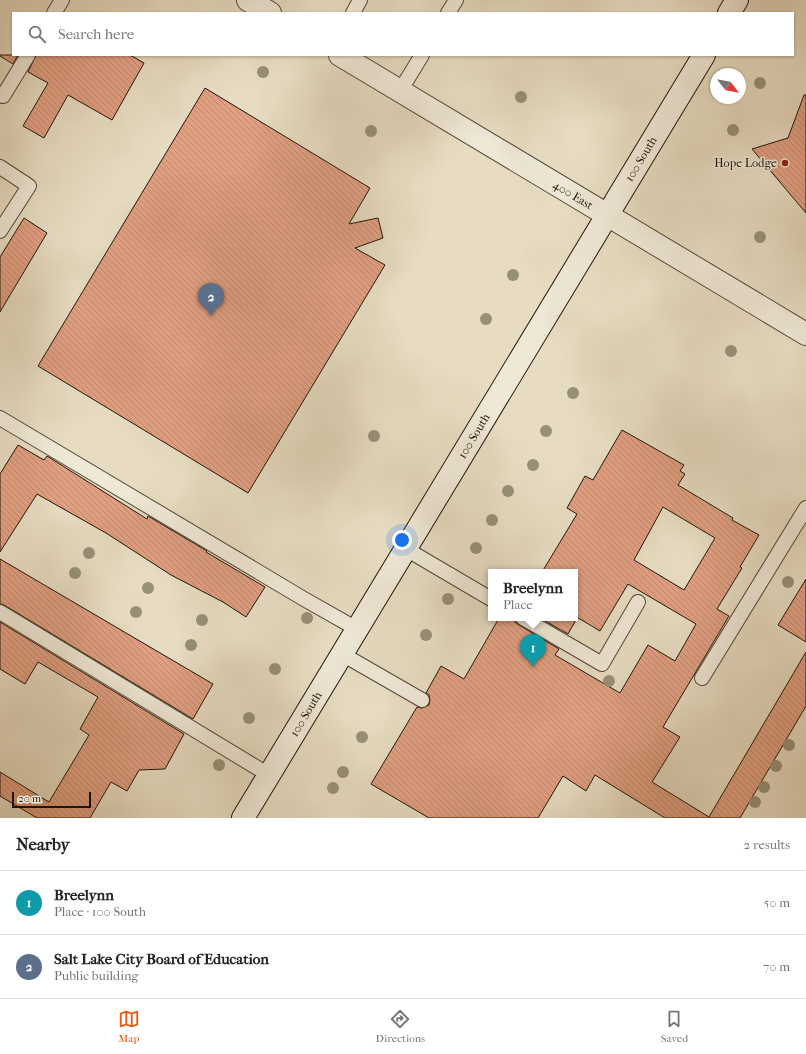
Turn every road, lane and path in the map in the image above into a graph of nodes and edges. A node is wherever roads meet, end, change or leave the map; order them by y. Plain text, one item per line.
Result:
1 (62, 0) edge
2 (248, 0) edge
3 (360, 0) edge
4 (456, 0) edge
5 (737, 0) edge
6 (55, 12) edge
7 (268, 12) edge
8 (354, 12) edge
9 (449, 12) edge
10 (730, 12) edge
11 (27, 56) edge
12 (342, 56) edge
13 (421, 56) edge
14 (703, 56) edge
15 (400, 91) junction
16 (2, 95) edge
17 (0, 167) edge
18 (607, 215) junction
19 (0, 230) edge
20 (806, 334) edge
21 (0, 418) edge
22 (806, 508) edge
23 (406, 549) junction
24 (488, 597) edge
25 (638, 602) dead end
26 (0, 612) edge
27 (528, 621) edge
28 (357, 629) junction
29 (342, 654) junction
30 (702, 678) dead end
31 (422, 700) dead end
32 (269, 775) junction
33 (243, 818) edge

1 - 6 lane
2 - 7 street
3 - 8 lane
4 - 9 lane
5 - 10 street
11 - 16 lane
12 - 15 street, 400 East
13 - 15 lane
14 - 18 street, 100 South
15 - 18 street, 400 East
17 - 19 lane
18 - 20 street, 400 East
18 - 23 street, 100 South
21 - 28 lane
22 - 30 lane
23 - 24 lane
23 - 28 street, 100 South
25 - 27 lane
26 - 32 lane
28 - 29 street, 100 South
29 - 31 lane
29 - 32 street, 100 South
32 - 33 street, 100 South

